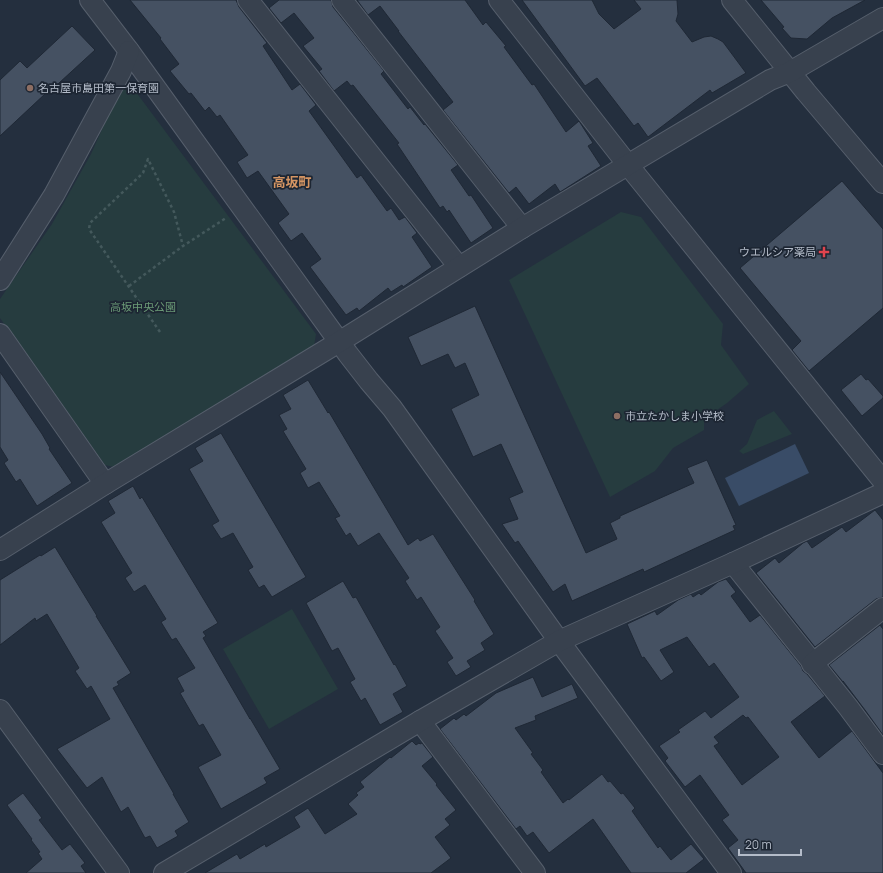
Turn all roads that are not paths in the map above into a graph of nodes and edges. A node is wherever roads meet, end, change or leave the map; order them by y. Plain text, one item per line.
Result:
1 (248, 0) edge
2 (342, 0) edge
3 (499, 0) edge
4 (732, 0) edge
5 (97, 2) edge
6 (883, 18) edge
7 (128, 51) junction
8 (790, 72) junction
9 (628, 165) junction
10 (883, 184) edge
11 (522, 228) junction
12 (460, 267) junction
13 (0, 280) edge
14 (0, 334) edge
15 (339, 342) junction
16 (883, 481) edge
17 (105, 484) junction
18 (883, 493) edge
19 (0, 550) edge
20 (733, 564) junction
21 (883, 608) edge
22 (559, 641) junction
23 (812, 664) junction
24 (0, 710) edge
25 (420, 721) junction
26 (882, 752) edge
27 (119, 873) edge
28 (164, 873) edge
29 (535, 873) edge
30 (730, 873) edge

1 - 12 street
2 - 11 street
3 - 9 street
4 - 8 street
5 - 7 street
6 - 8 street
7 - 13 street
7 - 15 street
8 - 9 street
8 - 10 street
9 - 11 street
9 - 16 street
11 - 12 street
12 - 15 street
14 - 17 street
15 - 17 street
15 - 22 street
17 - 19 street
18 - 20 street
20 - 22 street
20 - 23 street
21 - 23 street
22 - 25 street
22 - 30 street
23 - 26 street
24 - 27 street
25 - 28 street
25 - 29 street

